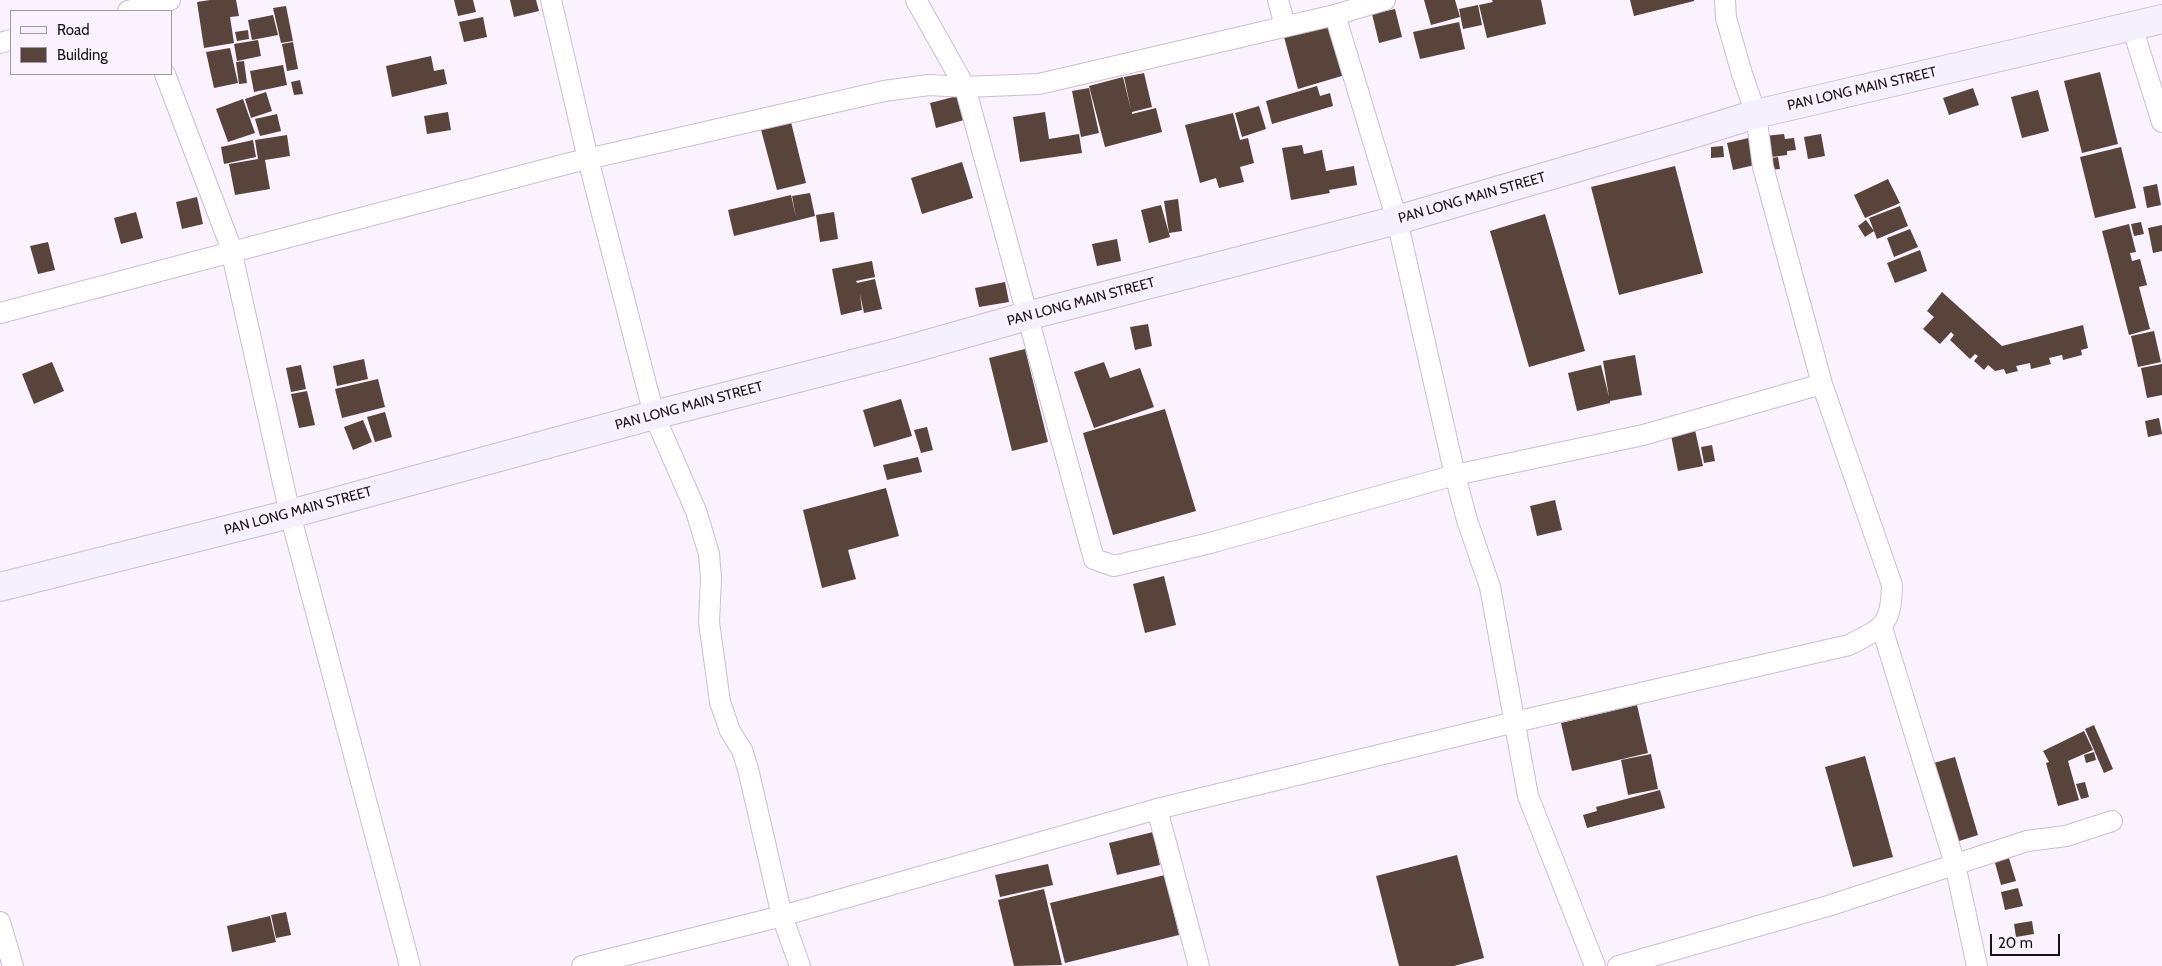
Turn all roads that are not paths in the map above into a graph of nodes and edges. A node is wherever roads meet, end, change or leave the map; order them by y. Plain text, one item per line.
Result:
1 (170, 0) edge
2 (551, 0) edge
3 (916, 0) edge
4 (1278, 0) edge
5 (1385, 0) edge
6 (1724, 0) edge
7 (136, 10) edge
8 (1334, 15) junction
9 (2162, 19) edge
10 (1285, 26) junction
11 (2132, 27) junction
12 (165, 75) edge
13 (965, 87) junction
14 (1756, 114) junction
15 (2162, 122) edge
16 (588, 159) junction
17 (1396, 220) junction
18 (230, 252) junction
19 (0, 314) edge
20 (1028, 316) junction
21 (1822, 384) junction
22 (654, 415) junction
23 (1455, 475) junction
24 (290, 514) junction
25 (0, 587) edge
26 (1882, 628) junction
27 (1515, 722) junction
28 (1157, 810) junction
29 (2112, 821) dead end
30 (1955, 864) junction
31 (782, 916) junction
32 (0, 922) edge
33 (13, 966) edge
34 (410, 966) edge
35 (582, 966) edge
36 (800, 966) edge
37 (1199, 966) edge
38 (1595, 966) edge
39 (1618, 966) edge
40 (1977, 966) edge

1 - 7 street
2 - 16 street
3 - 13 street
4 - 10 street
5 - 8 street
6 - 14 street
8 - 10 street
8 - 17 street
9 - 11 street, PAN LONG MAIN STREET
10 - 13 street
11 - 14 street, PAN LONG MAIN STREET
11 - 15 street
12 - 18 street
13 - 16 street
13 - 20 street
14 - 17 street, PAN LONG MAIN STREET
14 - 21 street
16 - 18 street
16 - 22 street
17 - 20 street, PAN LONG MAIN STREET
17 - 23 street
18 - 19 street
18 - 24 street
20 - 22 street, PAN LONG MAIN STREET
20 - 23 street
21 - 23 street
21 - 26 street
22 - 24 street, PAN LONG MAIN STREET
22 - 31 street
23 - 27 street
24 - 25 street, PAN LONG MAIN STREET
24 - 34 street
26 - 27 street
26 - 30 street
27 - 28 street
27 - 38 street
28 - 31 street
28 - 37 street
29 - 30 street
30 - 39 street
30 - 40 street
31 - 35 street
31 - 36 street
32 - 33 street

